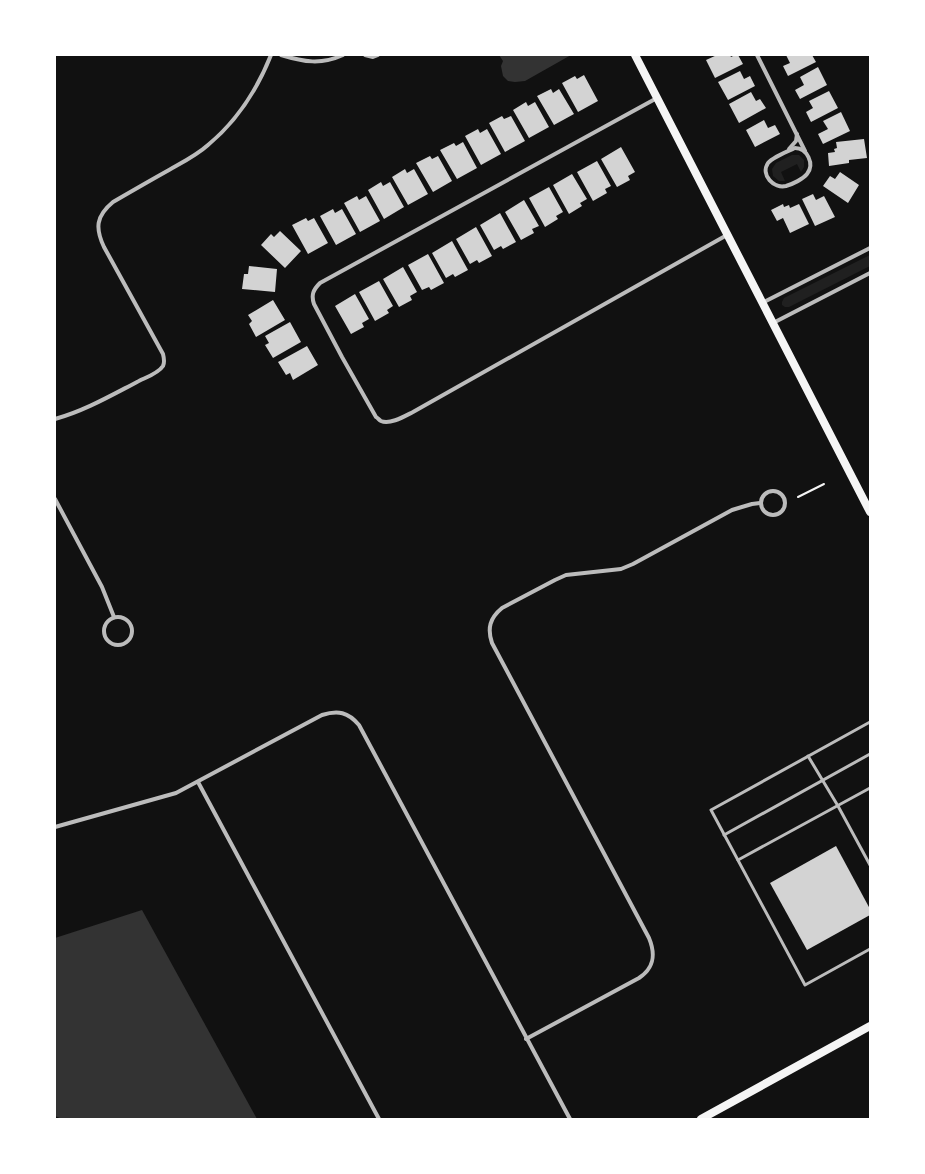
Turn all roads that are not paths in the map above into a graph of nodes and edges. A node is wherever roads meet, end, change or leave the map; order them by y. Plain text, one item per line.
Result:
1 (270, 55) edge
2 (281, 55) edge
3 (343, 55) edge
4 (365, 55) edge
5 (378, 55) edge
6 (635, 55) edge
7 (757, 55) edge
8 (657, 98) junction
9 (797, 134) junction
10 (786, 152) junction
11 (807, 155) junction
12 (728, 235) junction
13 (870, 248) edge
14 (870, 273) edge
15 (762, 303) junction
16 (773, 323) junction
17 (55, 419) edge
18 (55, 499) edge
19 (760, 503) junction
20 (870, 512) edge
21 (114, 617) junction
22 (870, 722) edge
23 (870, 754) edge
24 (808, 756) junction
25 (822, 780) junction
26 (198, 782) junction
27 (870, 788) edge
28 (838, 806) junction
29 (55, 827) edge
30 (724, 835) junction
31 (738, 860) junction
32 (870, 865) edge
33 (870, 949) edge
34 (870, 1026) edge
35 (526, 1039) junction
36 (379, 1119) edge
37 (570, 1119) edge
38 (701, 1119) edge

1 - 17 street
2 - 3 street
4 - 5 street
6 - 8 main road
7 - 9 street
8 - 12 main road
8 - 12 street
9 - 10 street
9 - 11 street
10 - 11 street
10 - 11 street
12 - 15 main road
13 - 15 street
14 - 16 street
15 - 16 main road
16 - 20 main road
18 - 21 street
19 - 19 street
19 - 35 street
21 - 21 street
22 - 24 lane
23 - 25 lane
24 - 25 lane
24 - 30 lane
25 - 28 lane
25 - 30 lane
26 - 29 street
26 - 35 street
26 - 36 street
27 - 28 lane
28 - 31 lane
28 - 32 lane
30 - 31 lane
31 - 33 lane
34 - 38 main road
35 - 37 street

